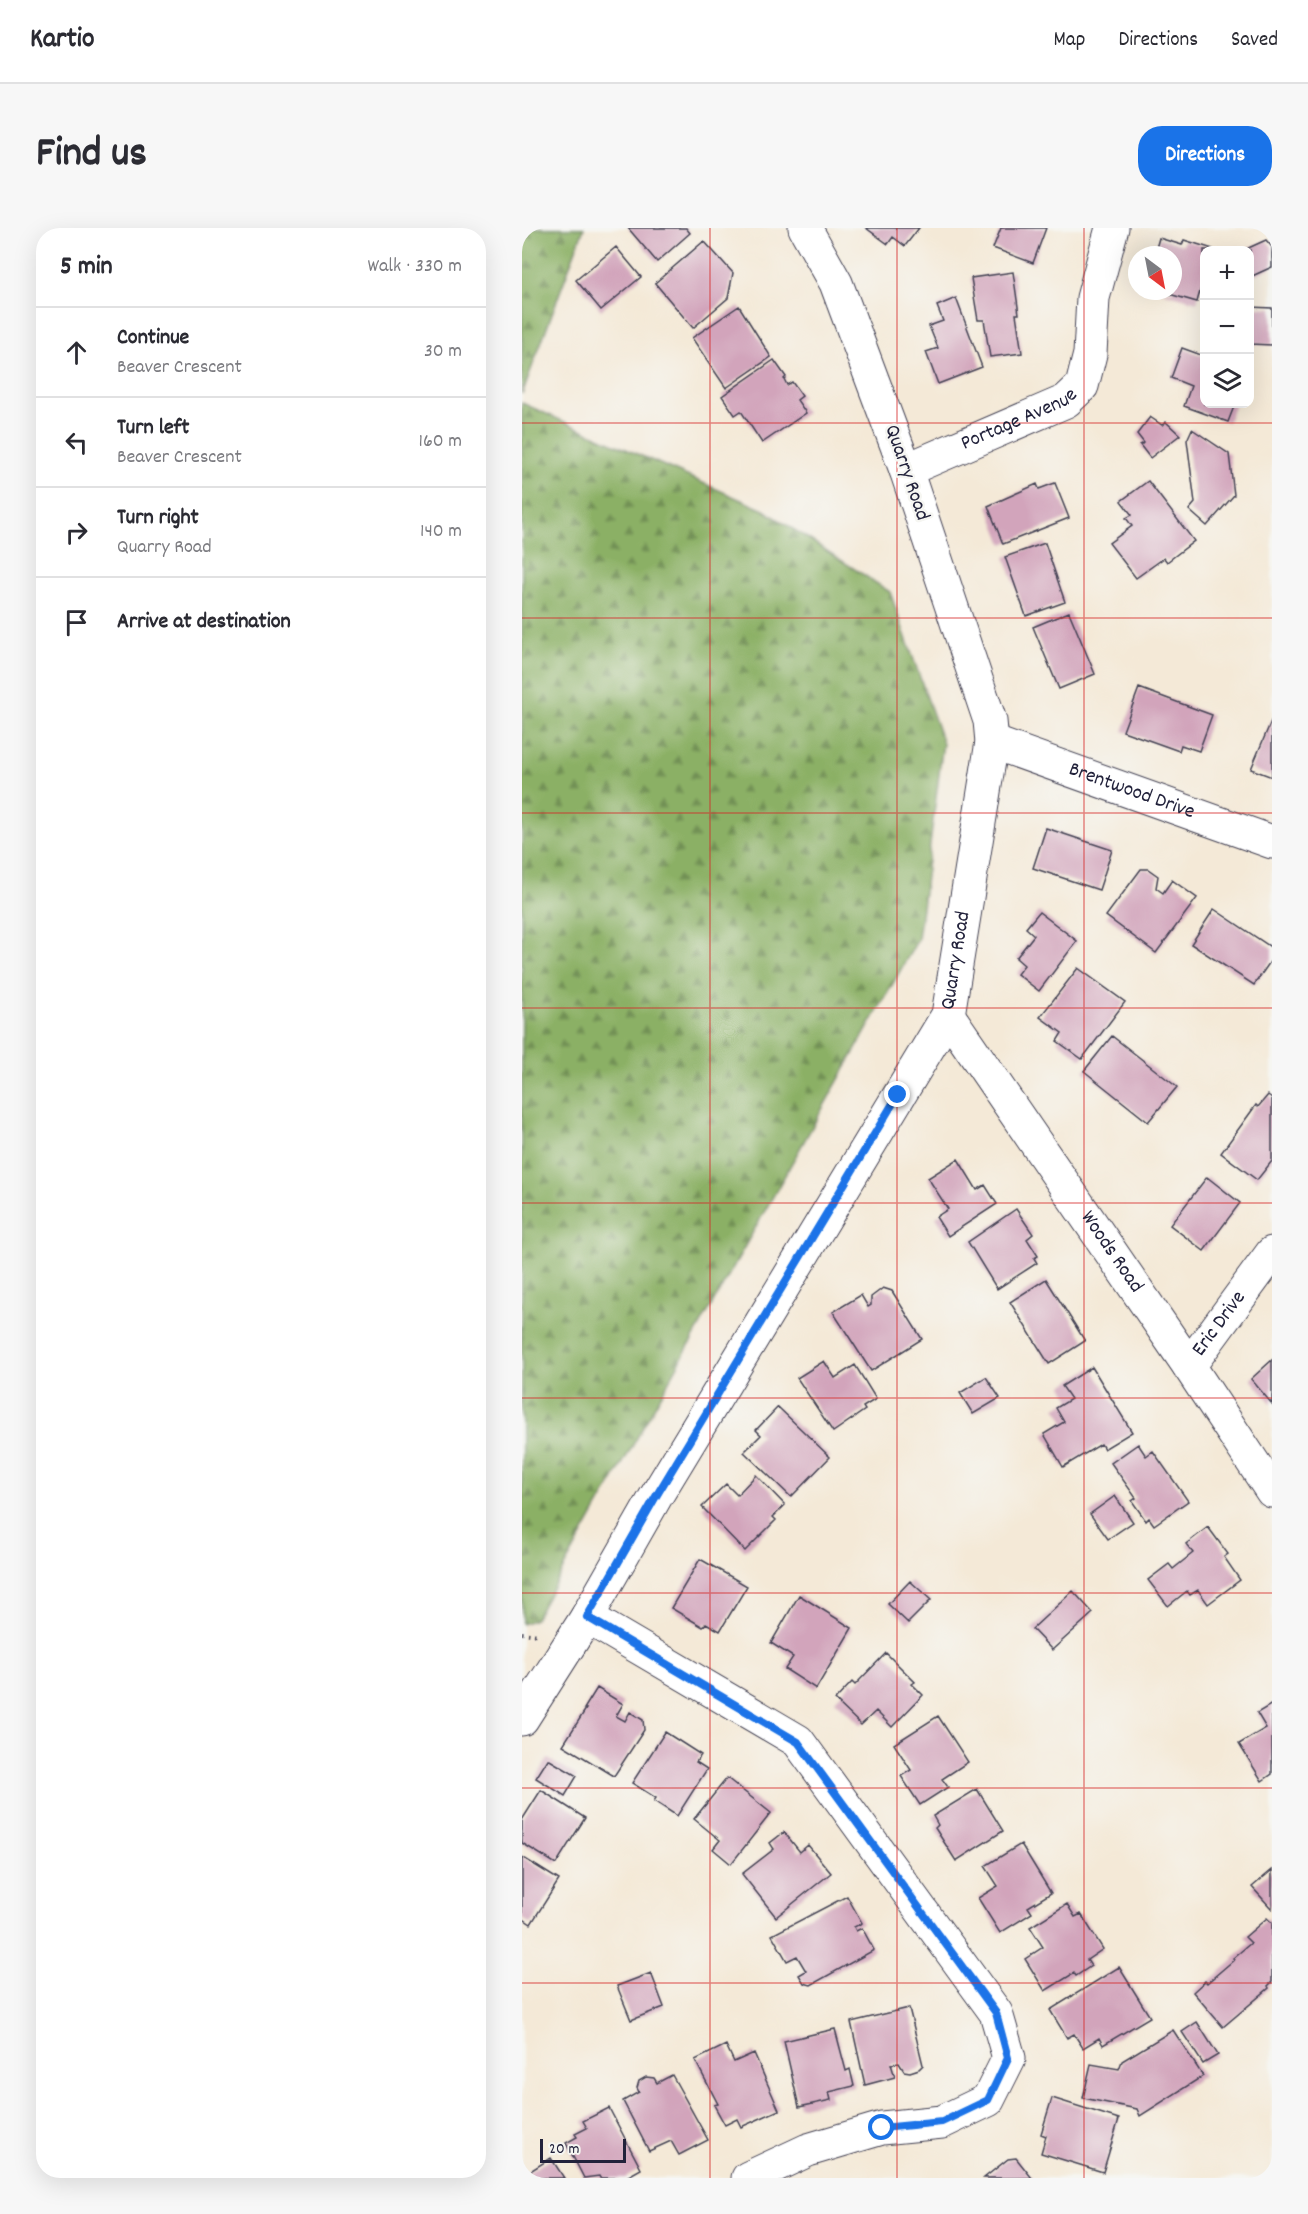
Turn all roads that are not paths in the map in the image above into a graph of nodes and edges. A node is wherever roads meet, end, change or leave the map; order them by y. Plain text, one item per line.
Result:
1 (805, 228) edge
2 (1113, 228) edge
3 (906, 470) junction
4 (992, 742) junction
5 (1272, 842) edge
6 (948, 1015) junction
7 (1272, 1253) edge
8 (1189, 1366) junction
9 (1272, 1491) edge
10 (587, 1617) junction
11 (522, 1719) edge
12 (748, 2178) edge

1 - 3 street, Quarry Road
2 - 3 street, Portage Avenue
3 - 4 street, Quarry Road
4 - 5 street, Brentwood Drive
4 - 6 street, Quarry Road
6 - 8 street, Woods Road
6 - 10 street, Quarry Road
7 - 8 street, Eric Drive
8 - 9 street, Woods Road
10 - 11 street, Quarry Road
10 - 12 street

